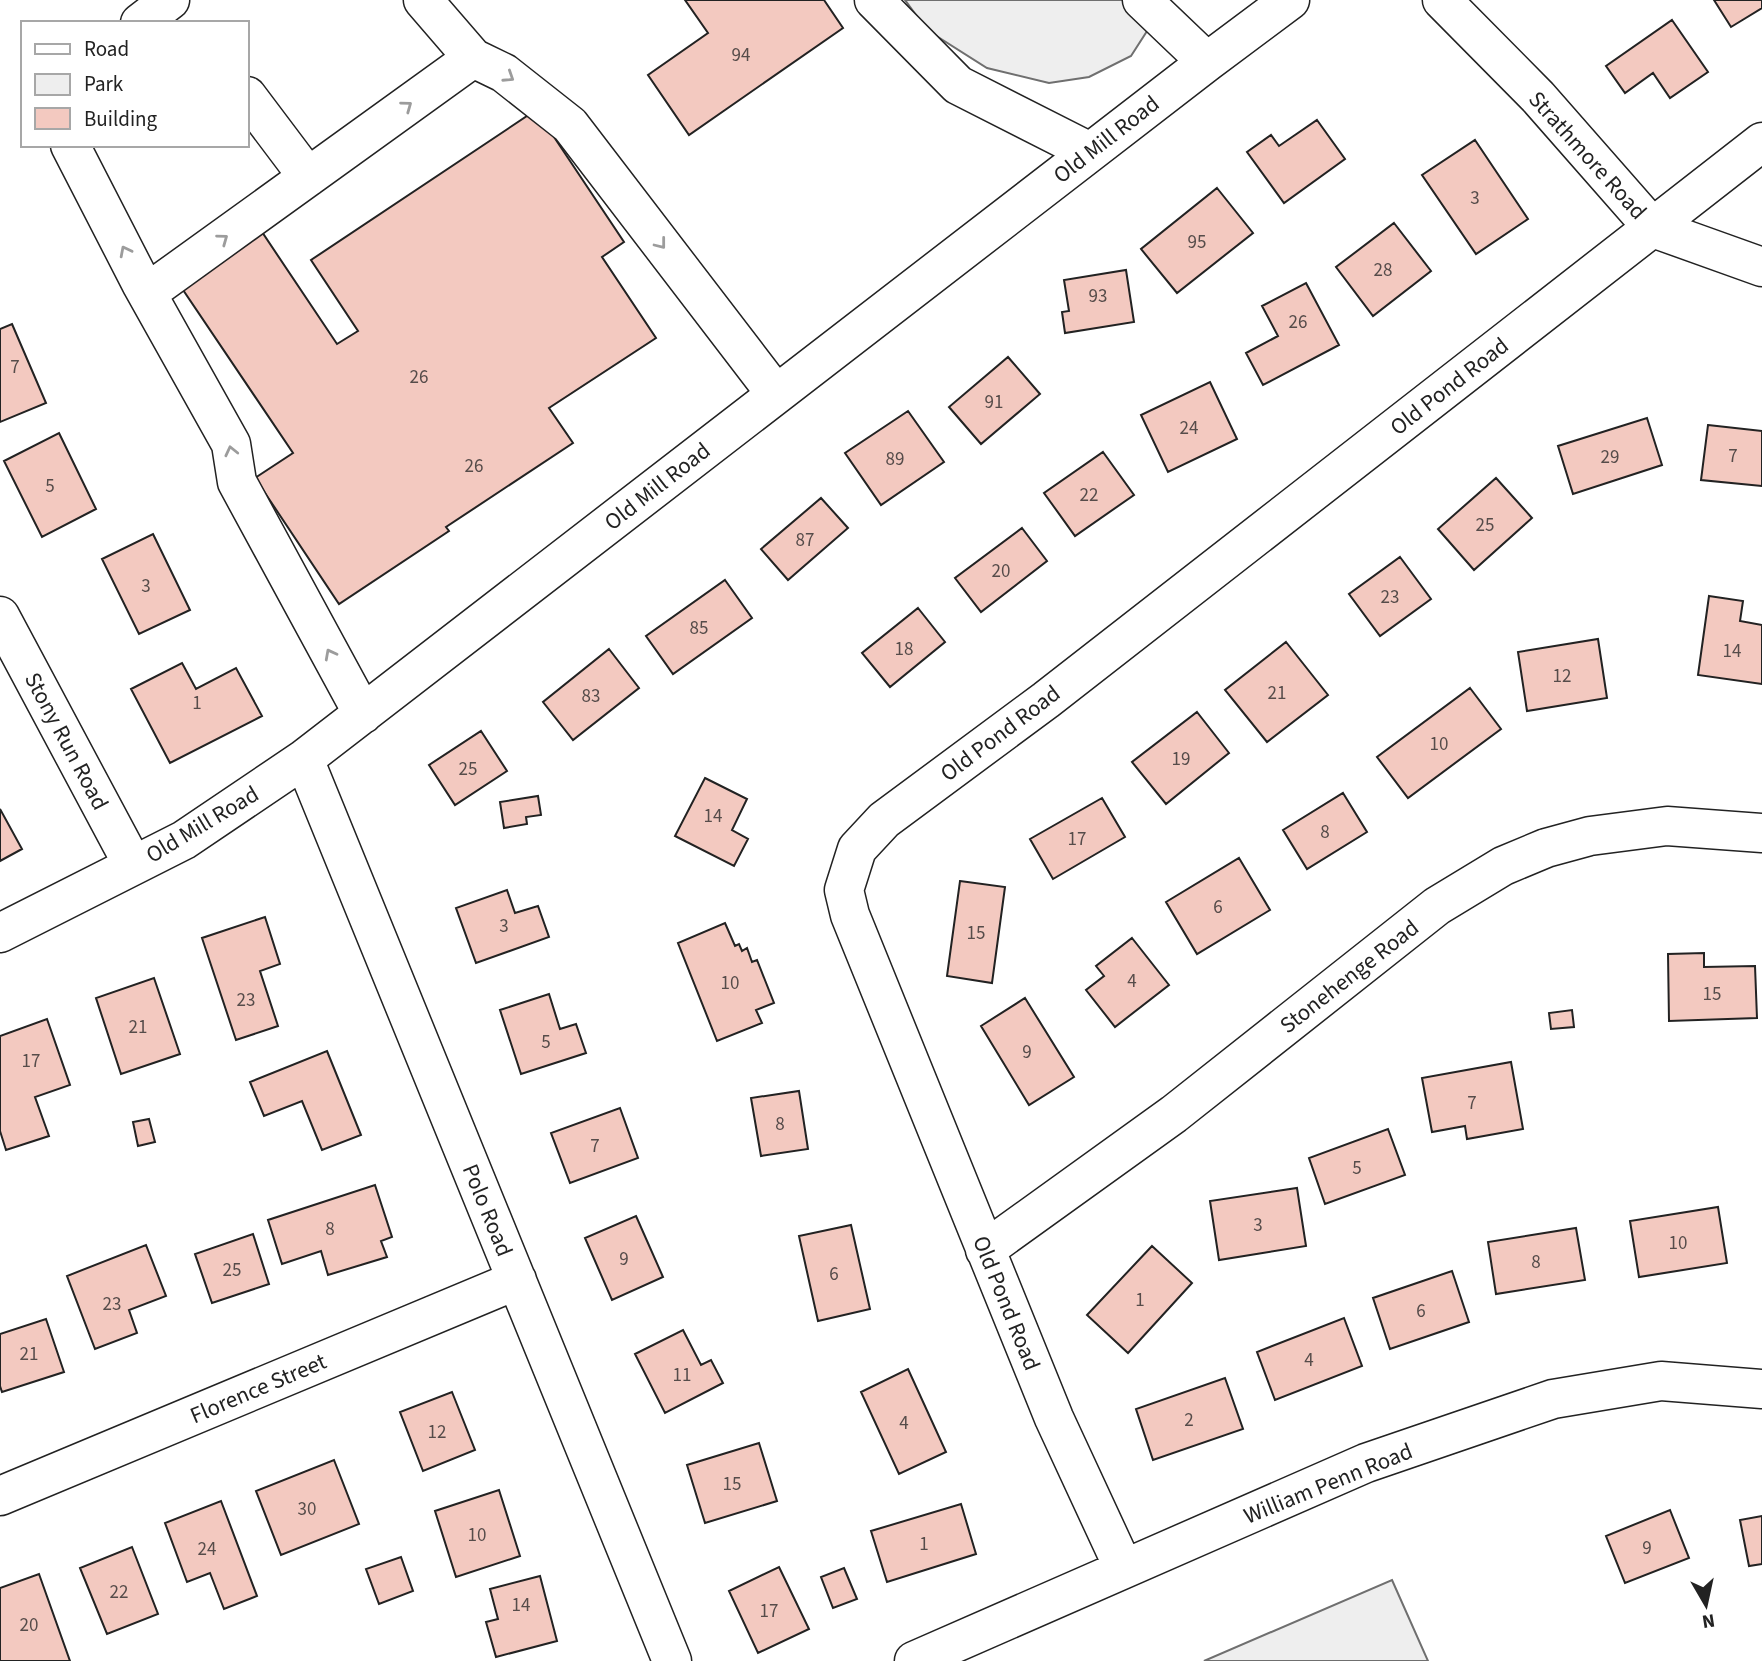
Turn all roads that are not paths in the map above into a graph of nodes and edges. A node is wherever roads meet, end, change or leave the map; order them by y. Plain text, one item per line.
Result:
1 (172, 0) edge
2 (423, 0) edge
3 (874, 0) edge
4 (1142, 0) edge
5 (1290, 0) edge
6 (1442, 0) edge
7 (143, 21) edge
8 (189, 21) edge
9 (473, 58) junction
10 (1207, 62) junction
11 (248, 97) edge
12 (1762, 142) edge
13 (71, 147) edge
14 (1090, 152) junction
15 (308, 177) junction
16 (1653, 228) junction
17 (1762, 267) edge
18 (147, 293) junction
19 (776, 394) junction
20 (0, 616) edge
21 (363, 714) junction
22 (304, 759) junction
23 (1762, 833) edge
24 (133, 865) junction
25 (0, 933) edge
26 (985, 1250) junction
27 (517, 1280) junction
28 (1762, 1389) edge
29 (0, 1496) edge
30 (1124, 1569) junction
31 (672, 1661) edge
32 (914, 1661) edge

1 - 7 street
1 - 8 street
2 - 9 street
3 - 14 street
4 - 10 street
5 - 10 street, Old Mill Road
6 - 16 street, Strathmore Road
15 -> 9 street
9 -> 19 street
10 - 14 street, Old Mill Road
11 - 15 street
12 - 16 street, Old Pond Road
18 -> 13 street
14 - 19 street, Old Mill Road
18 -> 15 street
16 - 17 street, Strathmore Road
16 - 26 street, Old Pond Road
21 -> 18 street
19 - 21 street, Old Mill Road
20 - 24 street, Stony Run Road
21 - 22 street, Old Mill Road
22 - 24 street, Old Mill Road
22 - 27 street, Polo Road
23 - 26 street, Stonehenge Road
24 - 25 street, Old Mill Road
26 - 30 street, Old Pond Road
27 - 29 street, Florence Street
27 - 31 street, Polo Road
28 - 30 street, William Penn Road
30 - 32 street, William Penn Road

